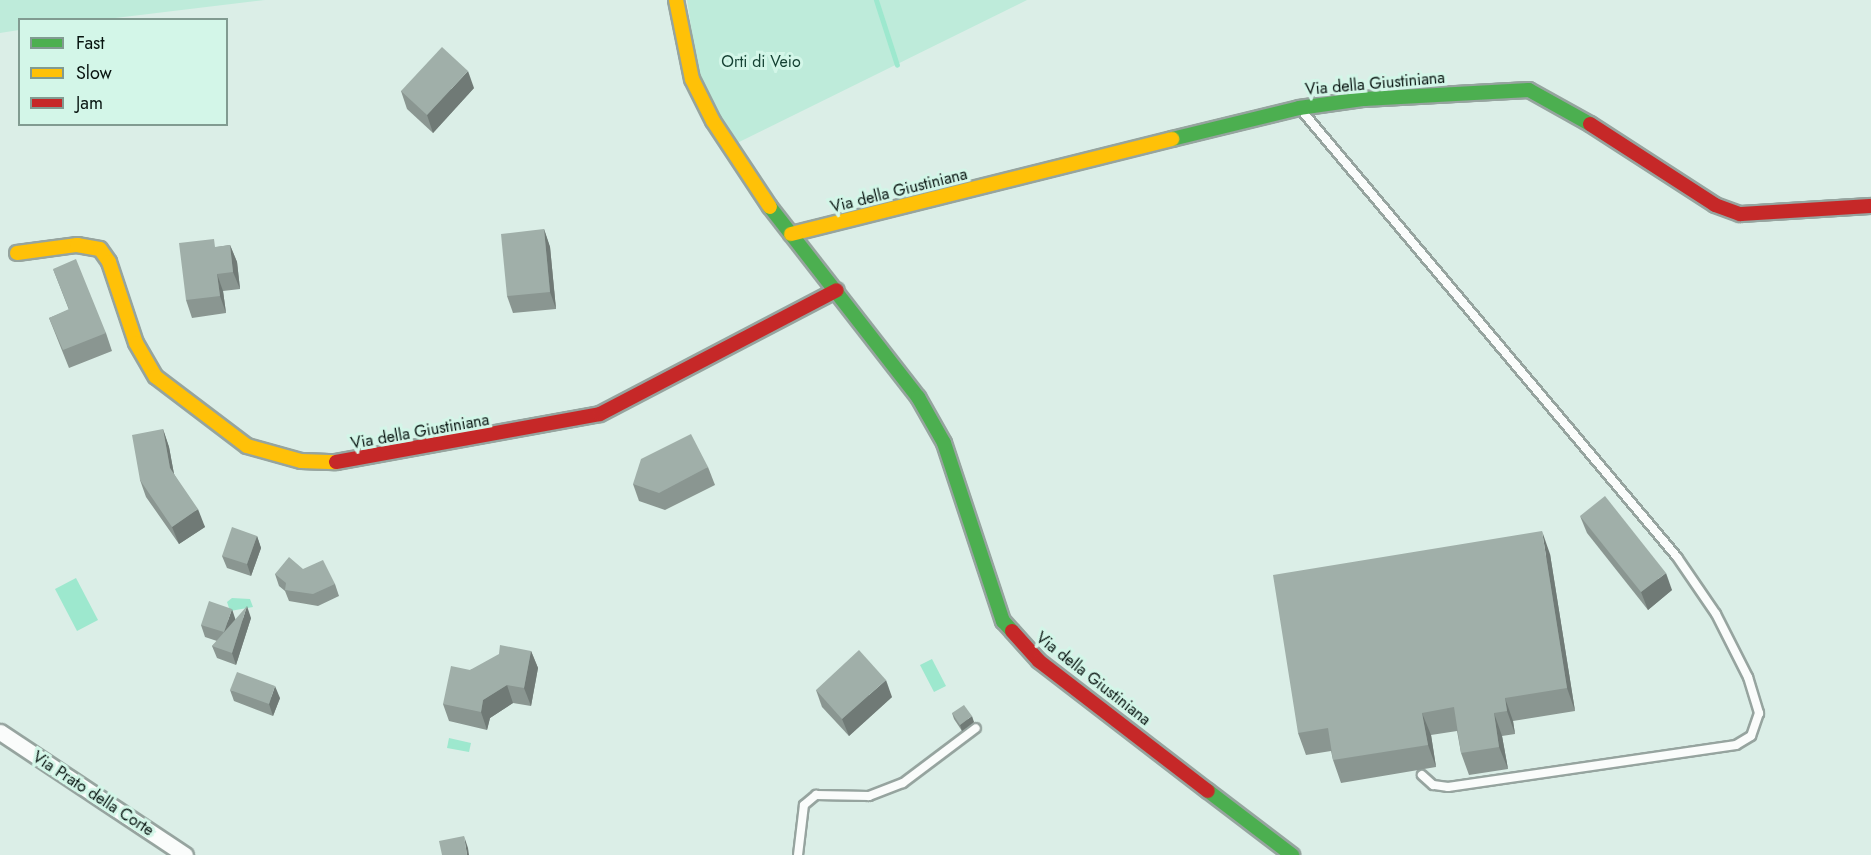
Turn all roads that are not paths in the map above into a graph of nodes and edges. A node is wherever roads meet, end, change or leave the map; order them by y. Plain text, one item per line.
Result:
1 (676, 0) edge
2 (1299, 108) junction
3 (1871, 206) edge
4 (791, 234) junction
5 (16, 253) dead end
6 (837, 290) junction
7 (976, 728) dead end
8 (0, 732) edge
9 (1422, 776) dead end
10 (185, 855) edge
11 (798, 855) edge
12 (1292, 855) edge

1 - 4 street, Via della Giustiniana
2 - 3 street, Via della Giustiniana
2 - 4 street, Via della Giustiniana
2 - 9 lane
4 - 6 street, Via della Giustiniana
5 - 6 street, Via della Giustiniana
6 - 12 street, Via della Giustiniana
7 - 11 lane
8 - 10 street, Via Prato della Corte

